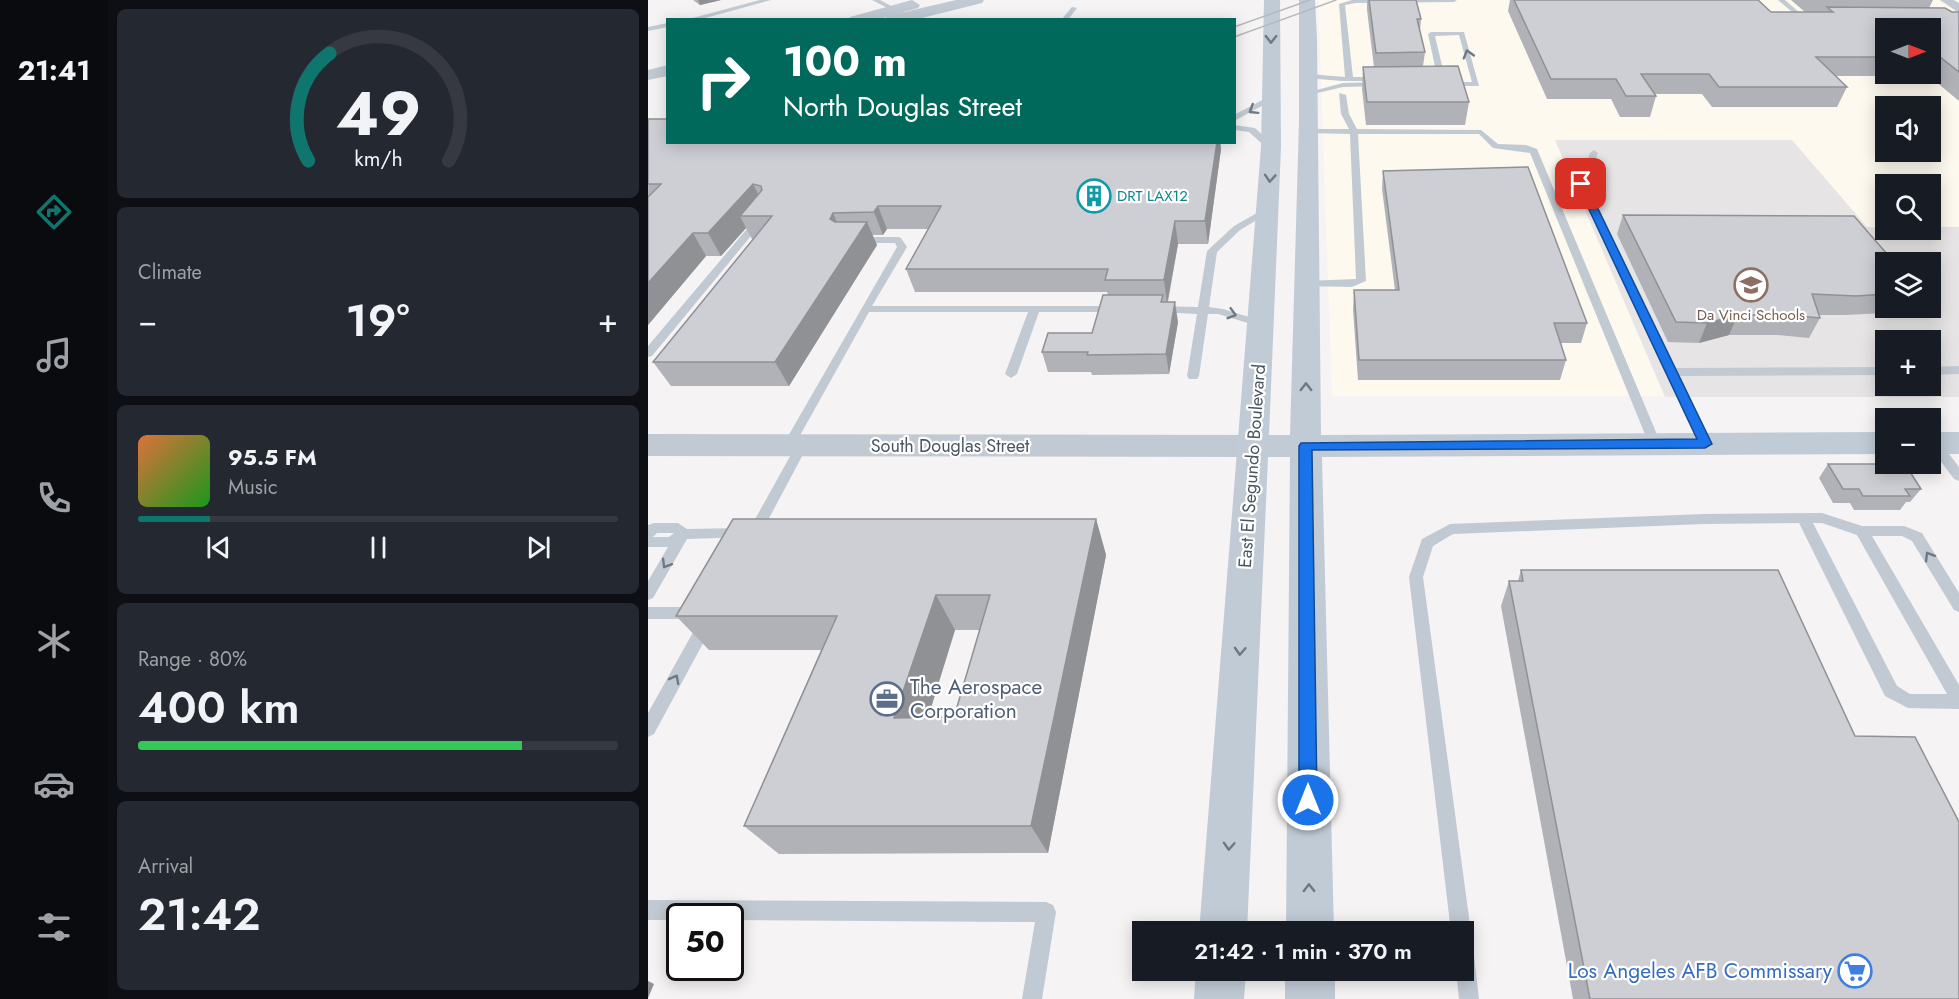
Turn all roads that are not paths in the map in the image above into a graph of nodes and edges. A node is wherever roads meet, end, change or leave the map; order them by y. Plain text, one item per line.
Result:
1 (768, 0) edge
2 (875, 0) edge
3 (932, 0) edge
4 (976, 0) edge
5 (1272, 0) edge
6 (1307, 0) edge
7 (1454, 0) edge
8 (1781, 0) edge
9 (1946, 0) edge
10 (1074, 8) dead end
11 (1959, 9) edge
12 (897, 15) edge
13 (696, 18) edge
14 (872, 18) edge
15 (1066, 18) edge
16 (1815, 21) edge
17 (666, 24) edge
18 (648, 29) edge
19 (666, 70) edge
20 (648, 75) edge
21 (1349, 79) junction
22 (1431, 81) joint
23 (666, 83) edge
24 (1309, 84) junction
25 (648, 87) edge
26 (1342, 95) dead end
27 (1271, 99) junction
28 (1236, 119) edge
29 (1236, 127) edge
30 (1354, 130) junction
31 (1309, 131) junction
32 (1272, 147) junction
33 (1594, 153) dead end
34 (767, 211) edge
35 (1268, 211) junction
36 (846, 240) edge
37 (1306, 284) junction
38 (865, 309) junction
39 (1035, 309) junction
40 (1131, 309) edge
41 (1143, 309) edge
42 (1202, 309) junction
43 (1261, 324) junction
44 (648, 353) edge
45 (1959, 370) edge
46 (1875, 371) edge
47 (1941, 371) edge
48 (1670, 372) junction
49 (1011, 374) dead end
50 (1193, 376) dead end
51 (1875, 443) edge
52 (1941, 443) edge
53 (648, 444) edge
54 (1655, 444) junction
55 (1705, 444) junction
56 (795, 445) junction
57 (1253, 446) junction
58 (1306, 446) junction
59 (1959, 476) edge
60 (1803, 518) junction
61 (1862, 531) junction
62 (648, 533) edge
63 (684, 534) junction
64 (648, 542) edge
65 (648, 594) edge
66 (1959, 606) edge
67 (648, 613) edge
68 (1959, 701) edge
69 (648, 729) edge
70 (648, 910) edge
71 (1224, 921) edge
72 (1310, 921) edge
73 (1460, 921) edge
74 (1220, 981) edge
75 (1310, 981) edge
76 (1467, 981) edge
77 (1032, 999) edge
78 (1219, 999) edge
79 (1310, 999) edge
80 (1469, 999) edge

1 - 13 lane
2 - 12 lane
3 - 12 street
4 - 12 street
5 -> 27 main road, East El Segundo Boulevard
6 - 24 main road
7 - 21 lane
8 - 16 lane
9 - 11 street
10 - 15 lane
12 - 14 street
17 - 18 lane
19 - 20 street
21 - 24 lane
21 - 24 lane
22 -> 22 lane
23 - 25 street
24 - 31 main road
26 - 30 lane
27 -> 28 lane
27 - 32 main road, East El Segundo Boulevard
29 - 32 lane
30 - 31 lane
30 - 37 lane
30 - 54 lane
31 - 37 main road
32 -> 35 main road, East El Segundo Boulevard
33 - 48 lane
34 - 44 lane
35 - 42 lane
35 - 43 main road, East El Segundo Boulevard
36 - 38 lane
58 -> 37 main road
38 - 39 lane
38 - 56 lane
39 - 40 lane
39 - 49 lane
41 - 42 lane
42 -> 43 lane
42 - 50 lane
43 - 57 main road, East El Segundo Boulevard
45 - 47 lane
46 - 48 lane
48 - 55 lane
51 - 55 main road
52 - 59 lane
53 - 56 street, South Douglas Street
54 - 55 main road
54 - 58 main road
56 - 57 street, South Douglas Street
56 - 63 lane
57 - 58 main road
57 -> 71 main road, East El Segundo Boulevard
72 -> 58 main road
60 - 61 lane
60 - 68 lane
60 - 73 lane
66 -> 61 lane
61 - 68 lane
62 - 63 lane
63 - 64 lane
63 -> 65 lane
69 -> 67 lane
70 - 77 lane
74 - 78 main road
75 - 79 main road
76 - 80 lane

